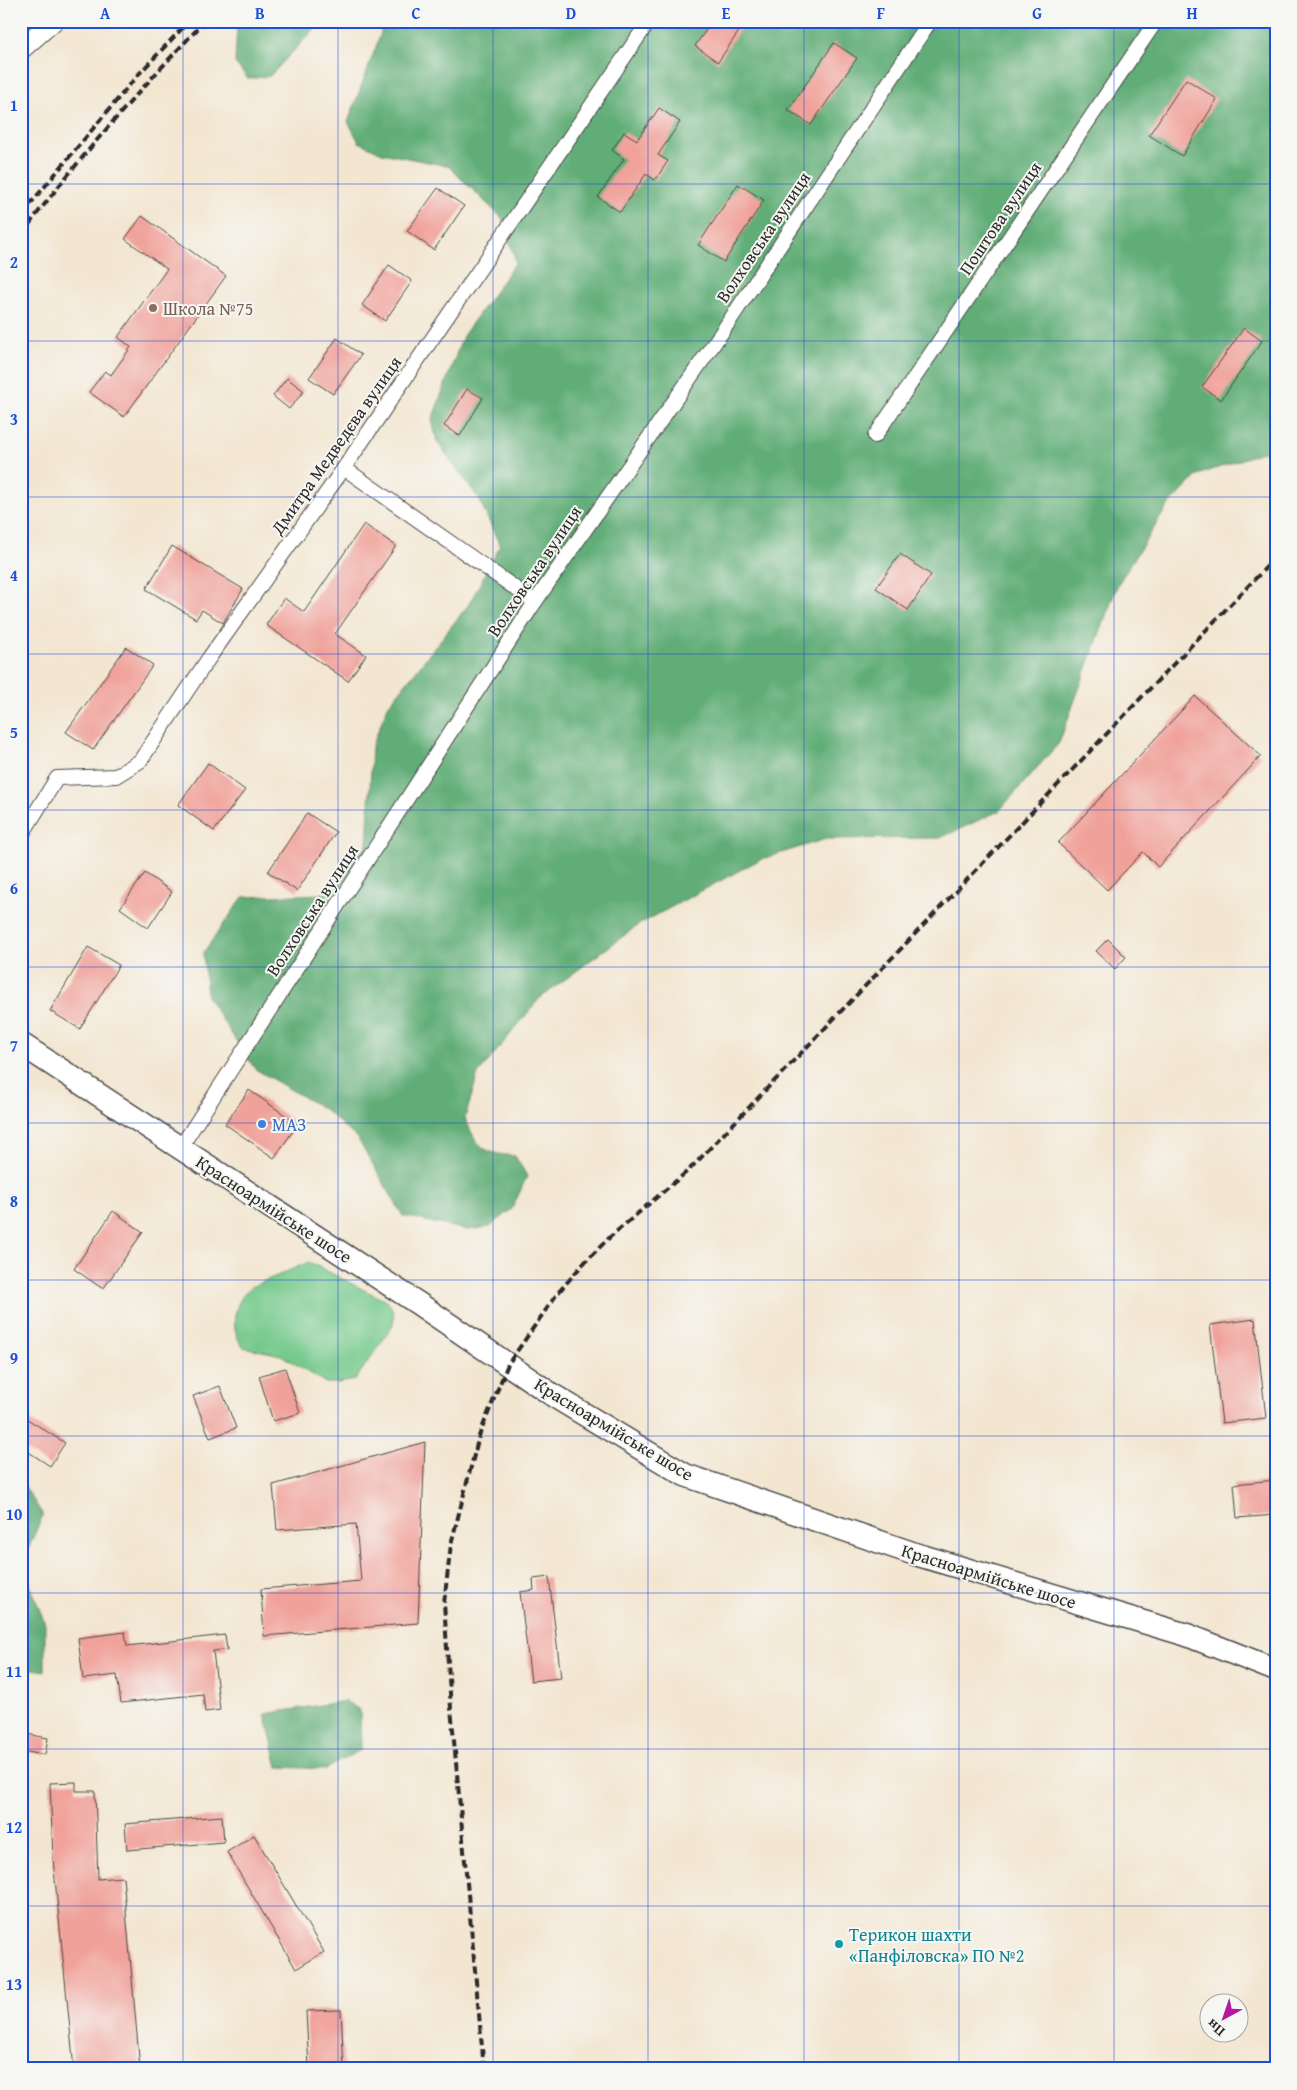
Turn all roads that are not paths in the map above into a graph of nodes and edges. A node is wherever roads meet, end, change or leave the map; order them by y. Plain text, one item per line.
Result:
1 (649, 21) edge
2 (930, 21) edge
3 (1156, 21) edge
4 (48, 26) edge
5 (21, 49) edge
6 (21, 64) edge
7 (875, 436) dead end
8 (344, 468) junction
9 (535, 602) junction
10 (21, 836) edge
11 (21, 1044) edge
12 (180, 1148) junction
13 (1276, 1670) edge

1 - 8 street, Дмитра Медведєва вулиця
2 - 9 street, Волховська вулиця
3 - 7 street, Поштова вулиця
4 - 5 main road
4 - 6 main road
8 - 9 street
8 - 10 street, Дмитра Медведєва вулиця
9 - 12 street, Волховська вулиця
11 - 12 main road, Красноармійське шосе
12 - 13 main road, Красноармійське шосе

